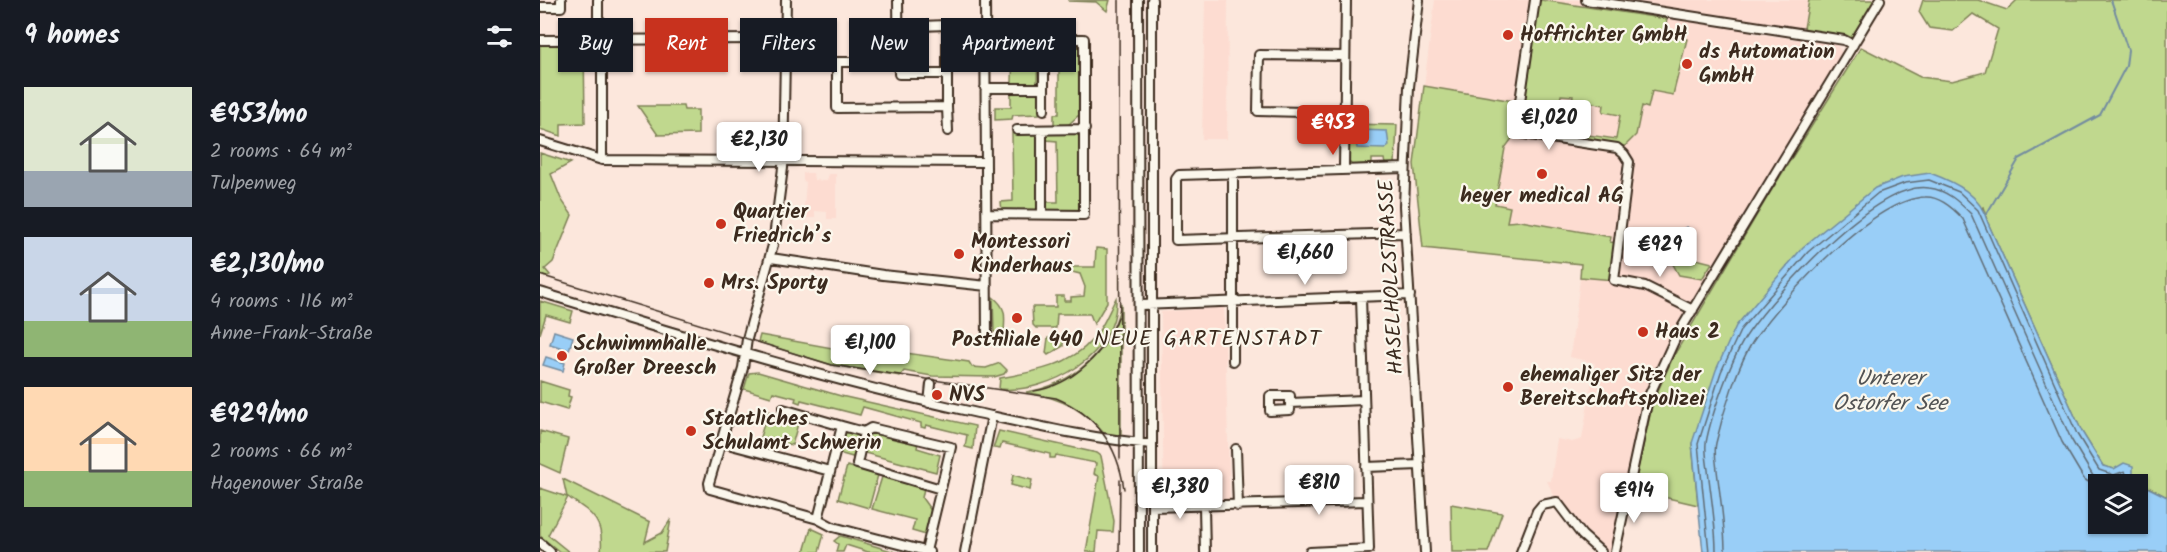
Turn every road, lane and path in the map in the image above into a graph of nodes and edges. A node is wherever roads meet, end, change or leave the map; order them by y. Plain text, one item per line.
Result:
1 (561, 0) edge
2 (598, 0) edge
3 (786, 0) edge
4 (898, 0) edge
5 (985, 0) edge
6 (1138, 0) edge
7 (1152, 0) edge
8 (1346, 0) edge
9 (1419, 0) edge
10 (1535, 0) edge
11 (1586, 0) edge
12 (1880, 0) edge
13 (540, 7) edge
14 (600, 18) edge
15 (786, 18) edge
16 (898, 18) edge
17 (929, 26) edge
18 (633, 39) edge
19 (740, 39) edge
20 (1076, 39) edge
21 (540, 40) edge
22 (558, 40) edge
23 (1853, 45) junction
24 (1345, 56) junction
25 (849, 62) edge
26 (602, 72) edge
27 (785, 72) edge
28 (899, 72) edge
29 (1044, 72) edge
30 (947, 74) junction
31 (985, 88) junction
32 (1044, 88) junction
33 (947, 107) junction
34 (1044, 110) dead end
35 (1344, 113) junction
36 (1085, 129) junction
37 (1017, 130) dead end
38 (1042, 130) junction
39 (948, 132) dead end
40 (540, 141) edge
41 (602, 160) junction
42 (783, 160) junction
43 (985, 162) junction
44 (1404, 168) junction
45 (1344, 169) junction
46 (1233, 174) junction
47 (987, 214) junction
48 (1042, 214) junction
49 (1406, 233) junction
50 (1233, 239) junction
51 (771, 258) junction
52 (987, 286) junction
53 (540, 292) edge
54 (1410, 295) junction
55 (1360, 297) junction
56 (1231, 301) junction
57 (1154, 304) junction
58 (1141, 305) junction
59 (1693, 310) junction
60 (987, 339) dead end
61 (745, 354) junction
62 (1233, 361) dead end
63 (931, 384) dead end
64 (1364, 400) junction
65 (929, 403) junction
66 (1290, 403) dead end
67 (783, 409) dead end
68 (992, 416) junction
69 (842, 426) junction
70 (864, 432) junction
71 (720, 442) junction
72 (1139, 443) junction
73 (1152, 444) junction
74 (1236, 449) dead end
75 (1420, 465) junction
76 (1366, 467) junction
77 (830, 471) junction
78 (941, 489) junction
79 (1367, 501) junction
80 (1238, 506) junction
81 (1152, 507) junction
82 (1204, 507) junction
83 (818, 519) junction
84 (540, 543) edge
85 (550, 552) edge
86 (927, 552) edge
87 (965, 552) edge
88 (1139, 552) edge
89 (1152, 552) edge
90 (1205, 552) edge
91 (1310, 552) edge
92 (1425, 552) edge
93 (1521, 552) edge
94 (1601, 552) edge
95 (1615, 552) edge

1 - 13 street
2 - 14 street
3 - 15 street
4 - 16 street
5 - 31 street
6 - 58 street
7 - 57 street
8 - 24 street
9 - 44 street, HASELHOLZSTRASSE
10 - 59 street
11 - 23 street
12 - 23 street
17 - 30 street
18 - 19 street
20 - 36 street
21 - 22 street
23 - 59 street
24 - 35 street
24 - 35 street
25 - 33 street
26 - 41 street
27 - 42 street
28 - 30 street
29 - 32 street
30 - 33 street
31 - 32 street
31 - 43 street
32 - 34 street
33 - 39 street
35 - 45 street
36 - 38 street
36 - 48 street
37 - 38 street
38 - 48 street
40 - 41 street
41 - 42 street
42 - 43 street
42 - 51 street
43 - 47 street
44 - 45 street
44 - 49 street, HASELHOLZSTRASSE
45 - 46 street
46 - 50 street
46 - 50 street
47 - 48 street
47 - 52 street
49 - 50 street
49 - 54 street, HASELHOLZSTRASSE
50 - 56 street
51 - 52 street
51 - 61 street
52 - 60 street
53 - 61 street
54 - 55 street
54 - 75 street, HASELHOLZSTRASSE
55 - 56 street
55 - 64 street
56 - 57 street
56 - 62 street
57 - 58 street
57 - 73 street
58 - 72 street
59 - 95 street
61 - 65 street
61 - 71 street
63 - 65 street
64 - 66 street
64 - 76 street
65 - 68 street
67 - 69 street
68 - 72 street
68 - 87 street
69 - 70 street
69 - 77 street
70 - 78 street
70 - 78 street
71 - 77 street
71 - 83 street
72 - 73 street
72 - 88 street
73 - 81 street
74 - 80 street
75 - 76 street
75 - 92 street, HASELHOLZSTRASSE
76 - 79 street
77 - 83 street
78 - 86 street
79 - 80 street
79 - 91 street
80 - 82 street
81 - 82 street
81 - 89 street
82 - 90 street
83 - 86 street
84 - 85 street
93 - 94 street

